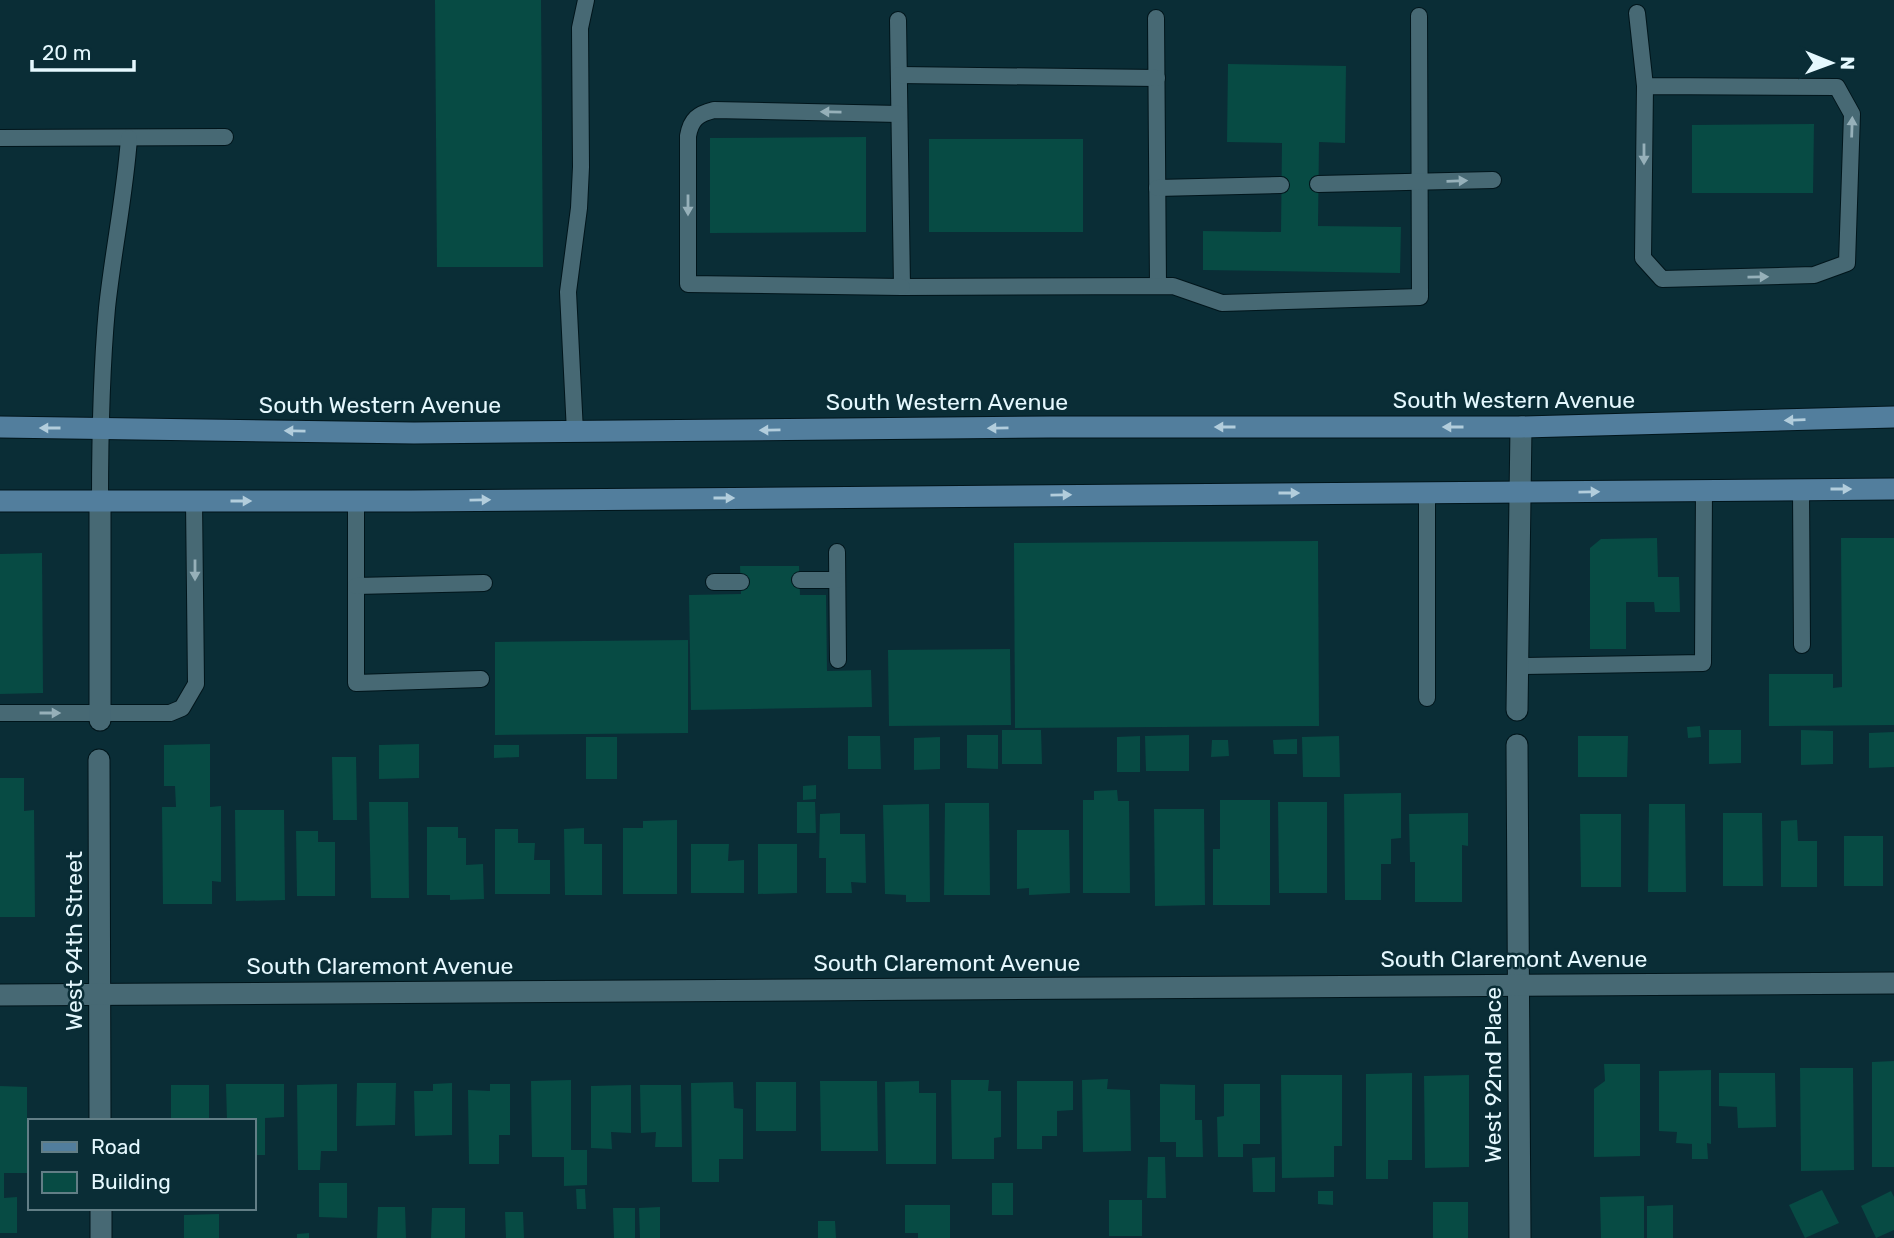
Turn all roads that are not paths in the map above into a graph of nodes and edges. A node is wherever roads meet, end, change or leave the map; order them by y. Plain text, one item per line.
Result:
1 (586, 0) edge
2 (1637, 13) dead end
3 (1419, 16) dead end
4 (1156, 18) dead end
5 (898, 20) dead end
6 (899, 75) junction
7 (1157, 78) junction
8 (1645, 86) junction
9 (900, 114) junction
10 (225, 137) dead end
11 (0, 138) edge
12 (129, 138) junction
13 (1493, 180) dead end
14 (1420, 182) junction
15 (1318, 184) dead end
16 (1281, 185) dead end
17 (1157, 188) junction
18 (1158, 286) junction
19 (902, 287) junction
20 (1894, 417) edge
21 (1521, 427) junction
22 (0, 428) edge
23 (100, 428) junction
24 (575, 432) junction
25 (1801, 489) junction
26 (1894, 489) edge
27 (1704, 491) junction
28 (1427, 493) junction
29 (1520, 493) junction
30 (0, 501) edge
31 (356, 501) junction
32 (100, 502) junction
33 (194, 502) junction
34 (837, 552) dead end
35 (800, 580) dead end
36 (838, 580) junction
37 (714, 582) dead end
38 (741, 582) dead end
39 (484, 583) dead end
40 (356, 586) junction
41 (1802, 645) dead end
42 (838, 660) dead end
43 (1518, 666) junction
44 (481, 679) dead end
45 (1427, 698) dead end
46 (1517, 710) dead end
47 (0, 713) edge
48 (100, 717) junction
49 (1517, 745) dead end
50 (99, 760) dead end
51 (1894, 983) edge
52 (1518, 985) junction
53 (0, 995) edge
54 (100, 995) junction
55 (100, 1119) edge
56 (101, 1210) edge
57 (101, 1238) edge
58 (1520, 1238) edge

1 - 24 lane
2 - 8 lane
3 - 14 lane
4 - 7 lane
5 - 6 lane
6 - 7 lane
6 - 9 lane
7 - 17 lane
8 -> 8 lane
9 - 19 lane
9 -> 19 lane
10 - 12 lane
11 - 12 lane
12 - 23 lane
14 -> 13 lane
14 - 15 lane
14 - 18 lane
16 - 17 lane
17 - 18 lane
18 - 19 lane
20 -> 21 main road, South Western Avenue
21 -> 24 main road, South Western Avenue
21 - 29 street
23 -> 22 main road, South Western Avenue
24 -> 23 main road, South Western Avenue
23 - 32 lane
25 -> 26 main road
25 - 27 main road
25 - 41 lane
29 -> 27 main road
27 - 43 lane
28 - 29 main road
31 -> 28 main road
28 - 45 lane
29 - 43 street
30 - 32 main road
33 -> 31 main road
31 - 40 lane
32 - 33 main road
32 - 48 street
33 -> 48 lane
34 - 36 lane
35 - 36 lane
36 - 42 lane
37 - 38 lane
39 - 40 lane
40 - 44 lane
43 - 46 street
47 -> 48 lane
49 - 52 street, West 92nd Place
50 - 54 street, West 94th Street
51 - 52 street, South Claremont Avenue
52 - 54 street, South Claremont Avenue
52 - 58 street, West 92nd Place
53 - 54 street, South Claremont Avenue
54 - 55 street, West 94th Street
56 - 57 street

